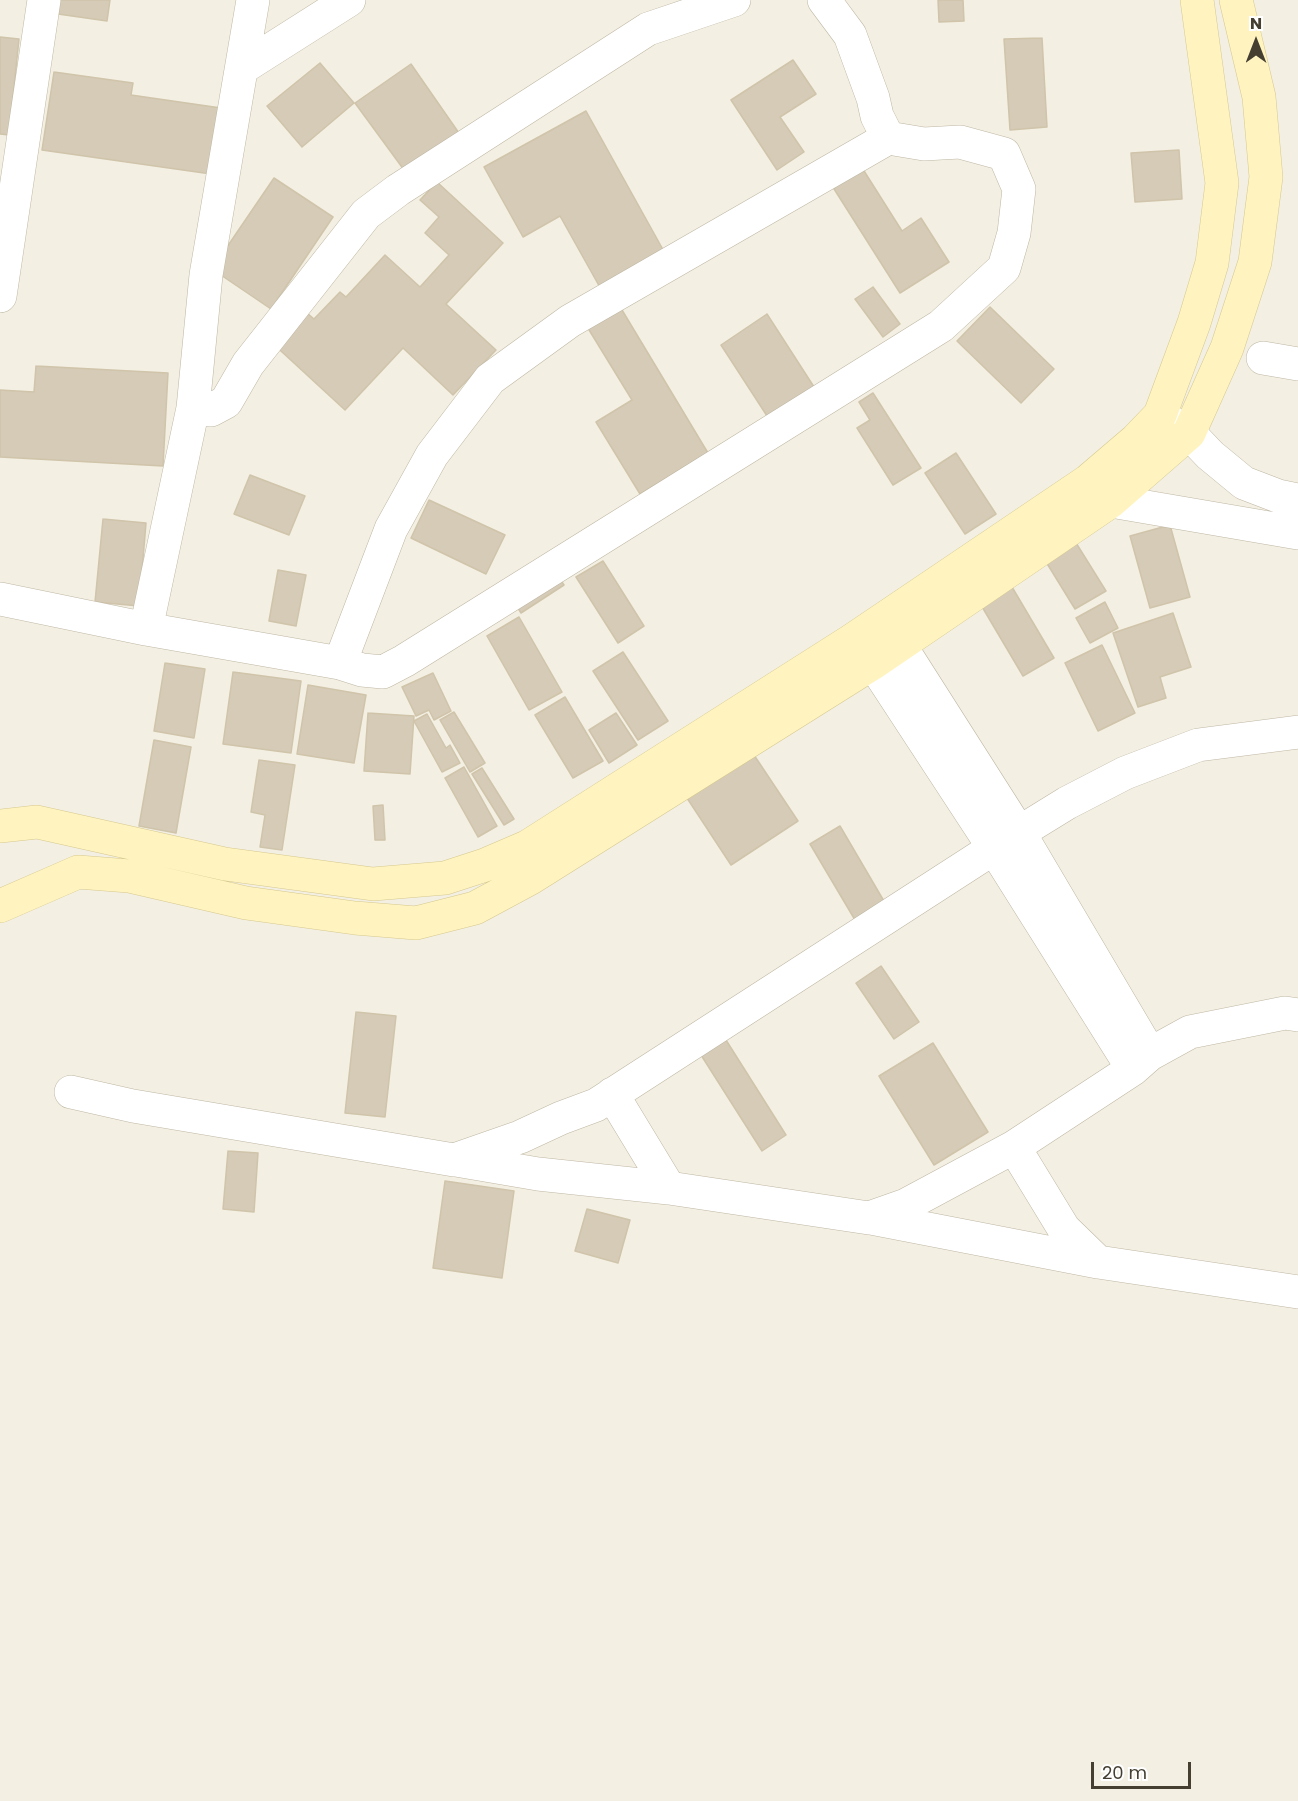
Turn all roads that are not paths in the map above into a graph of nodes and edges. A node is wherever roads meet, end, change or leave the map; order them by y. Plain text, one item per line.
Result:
1 (44, 0) edge
2 (253, 0) edge
3 (349, 0) edge
4 (734, 0) edge
5 (824, 0) edge
6 (1197, 0) edge
7 (1236, 0) edge
8 (242, 68) junction
9 (888, 138) junction
10 (0, 296) edge
11 (1263, 358) dead end
12 (1298, 364) edge
13 (193, 408) junction
14 (1160, 415) junction
15 (1189, 433) junction
16 (1100, 491) junction
17 (1298, 500) edge
18 (1298, 533) edge
19 (0, 598) edge
20 (146, 629) junction
21 (889, 633) junction
22 (862, 652) junction
23 (340, 663) junction
24 (1298, 732) edge
25 (0, 826) edge
26 (76, 831) junction
27 (1007, 841) junction
28 (78, 872) junction
29 (0, 906) edge
30 (1298, 1014) edge
31 (1142, 1061) junction
32 (71, 1092) dead end
33 (612, 1094) junction
34 (1014, 1147) junction
35 (454, 1160) junction
36 (669, 1188) junction
37 (869, 1218) junction
38 (1098, 1262) junction
39 (1298, 1292) edge

1 - 10 street
2 - 8 street
3 - 8 street
4 - 13 street
5 - 9 street
6 - 14 street
7 - 15 street
8 - 13 street
9 - 23 street
9 - 23 street
11 - 12 street
13 - 20 street
14 - 15 street
14 - 16 street
15 - 16 street
15 - 17 street
16 - 18 street
16 - 21 street
19 - 20 street
20 - 23 street
21 - 22 street
21 - 27 street
22 - 26 street
22 - 27 street
22 - 28 street
24 - 27 street
25 - 26 street
26 - 28 street
27 - 31 street
27 - 33 street
28 - 29 street
30 - 31 street
31 - 34 street
32 - 35 street
33 - 35 street
33 - 36 street
34 - 37 street
34 - 38 street
35 - 36 street
36 - 37 street
37 - 38 street
38 - 39 street

